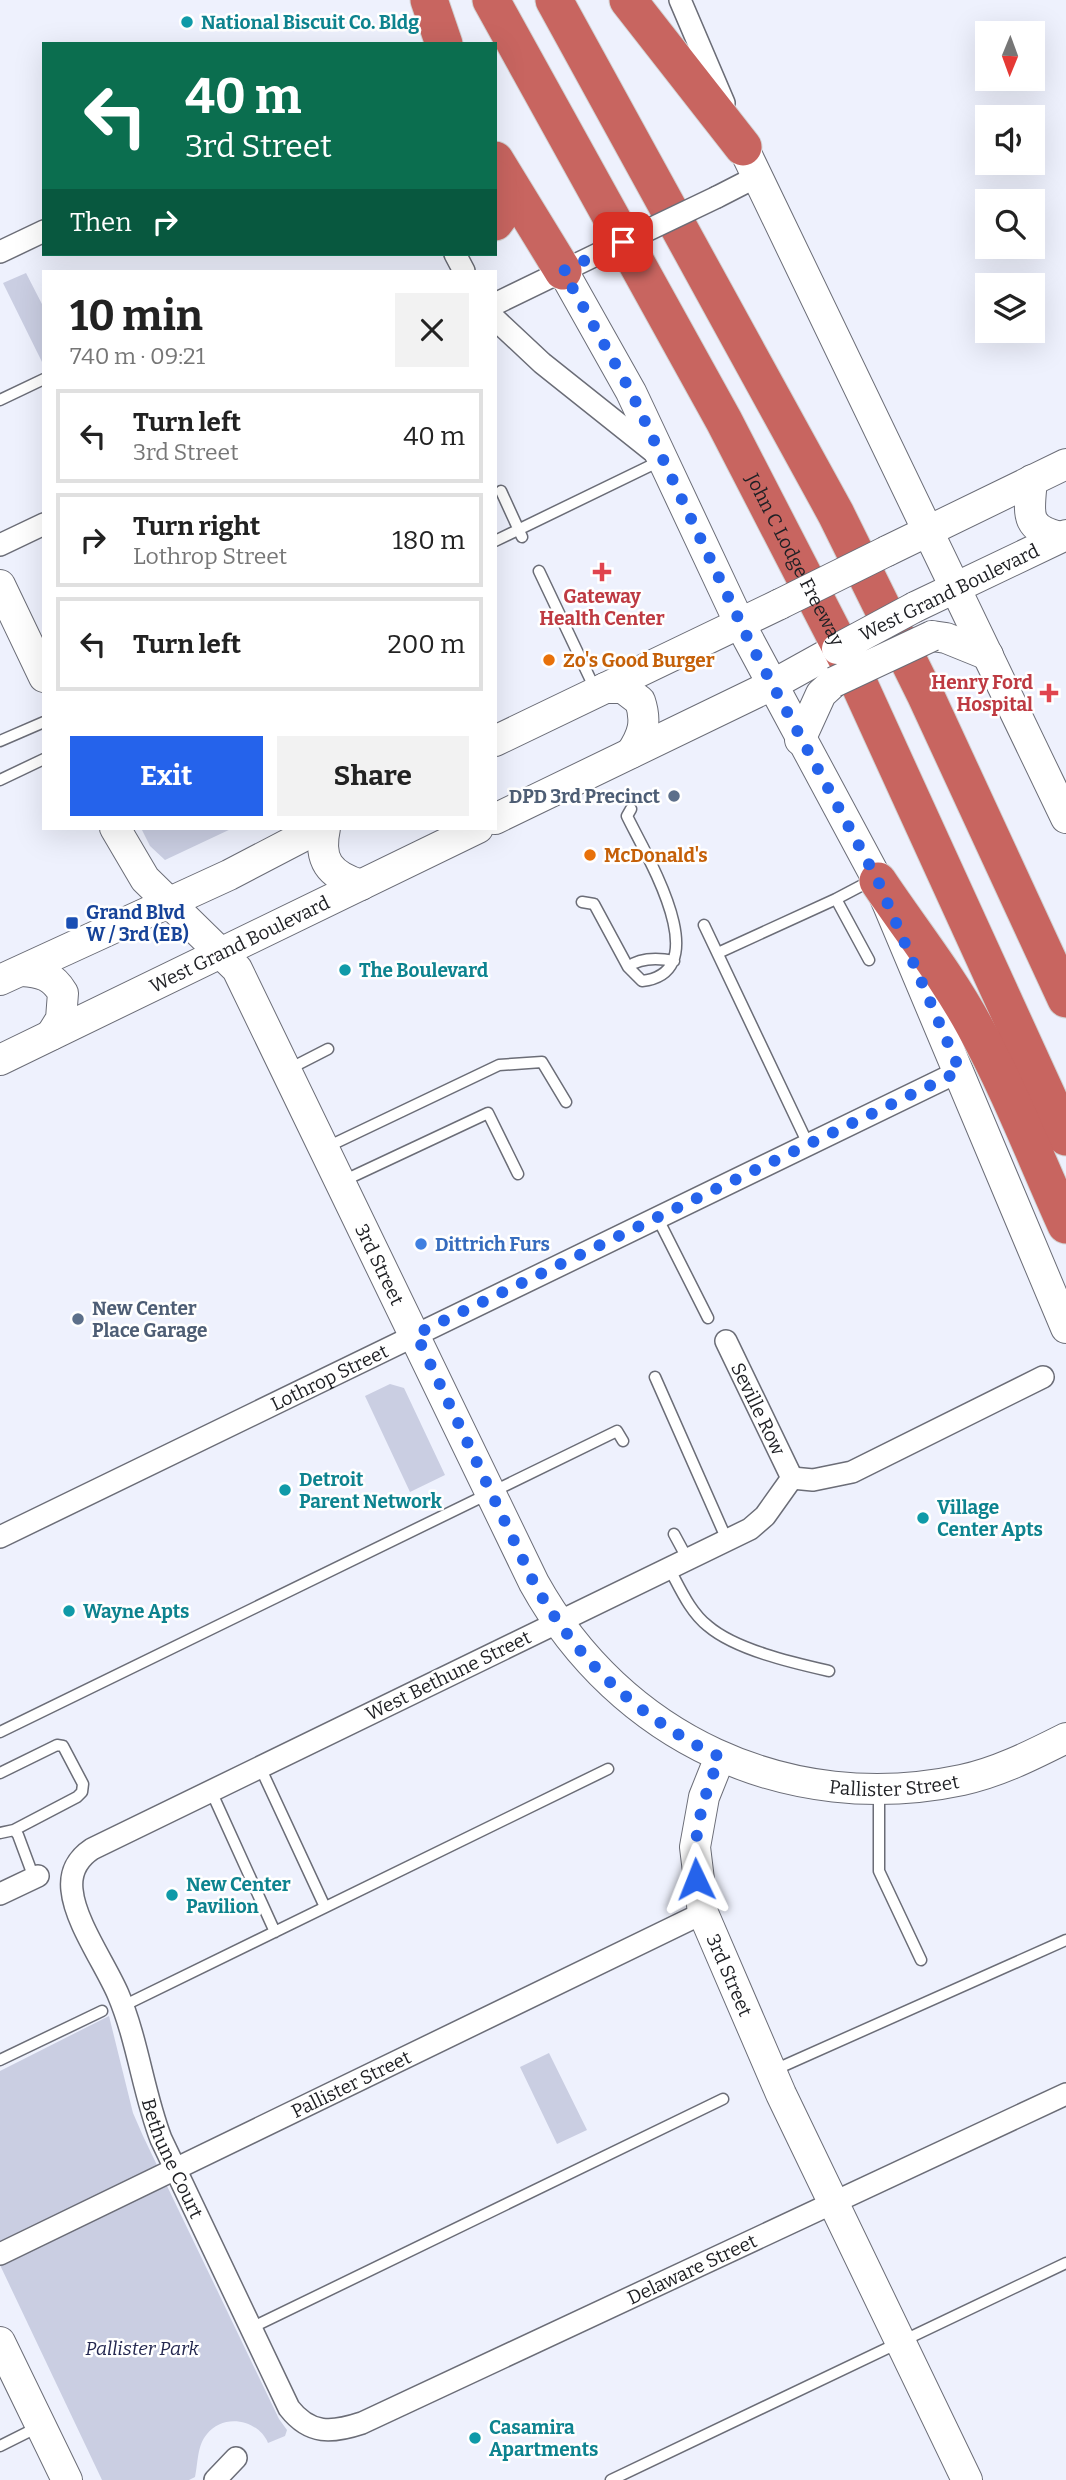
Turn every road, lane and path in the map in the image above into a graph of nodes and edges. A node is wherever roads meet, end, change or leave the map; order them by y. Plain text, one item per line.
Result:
1 (429, 0) edge
2 (491, 0) edge
3 (554, 0) edge
4 (628, 0) edge
5 (680, 0) edge
6 (443, 42) edge
7 (750, 162) junction
8 (497, 163) edge
9 (497, 184) edge
10 (497, 220) edge
11 (42, 232) edge
12 (0, 252) edge
13 (563, 271) junction
14 (497, 303) edge
15 (497, 322) edge
16 (42, 380) edge
17 (0, 400) edge
18 (663, 459) junction
19 (1066, 464) edge
20 (1032, 480) junction
21 (501, 491) dead end
22 (42, 525) edge
23 (928, 530) junction
24 (520, 533) junction
25 (1063, 536) edge
26 (497, 540) edge
27 (0, 545) edge
28 (539, 571) dead end
29 (0, 585) edge
30 (956, 588) junction
31 (739, 622) junction
32 (988, 656) junction
33 (42, 673) edge
34 (772, 685) junction
35 (601, 690) junction
36 (42, 723) edge
37 (497, 740) edge
38 (800, 740) junction
39 (0, 741) edge
40 (631, 753) junction
41 (42, 760) edge
42 (0, 780) edge
43 (631, 809) dead end
44 (497, 818) edge
45 (1066, 818) edge
46 (116, 830) edge
47 (315, 830) edge
48 (325, 830) edge
49 (474, 830) edge
50 (877, 879) junction
51 (361, 885) junction
52 (840, 898) junction
53 (582, 902) dead end
54 (167, 904) junction
55 (704, 925) dead end
56 (221, 952) junction
57 (718, 953) junction
58 (869, 960) dead end
59 (674, 961) junction
60 (628, 967) junction
61 (11, 975) edge
62 (1066, 999) edge
63 (51, 1035) junction
64 (328, 1049) dead end
65 (0, 1060) edge
66 (286, 1070) junction
67 (960, 1071) junction
68 (566, 1102) dead end
69 (1066, 1138) edge
70 (808, 1144) junction
71 (325, 1148) junction
72 (518, 1174) dead end
73 (341, 1182) junction
74 (657, 1217) junction
75 (1066, 1226) edge
76 (708, 1318) dead end
77 (1066, 1328) edge
78 (416, 1334) junction
79 (726, 1341) dead end
80 (654, 1377) dead end
81 (1043, 1377) dead end
82 (623, 1441) dead end
83 (792, 1478) junction
84 (491, 1493) junction
85 (674, 1534) dead end
86 (0, 1536) edge
87 (727, 1540) junction
88 (678, 1563) junction
89 (557, 1622) junction
90 (829, 1671) dead end
91 (0, 1732) edge
92 (1066, 1738) edge
93 (720, 1757) junction
94 (260, 1767) junction
95 (608, 1769) dead end
96 (0, 1773) edge
97 (880, 1789) junction
98 (211, 1791) junction
99 (14, 1830) junction
100 (0, 1833) edge
101 (74, 1869) joint
102 (36, 1877) joint
103 (0, 1894) edge
104 (324, 1907) junction
105 (702, 1913) junction
106 (275, 1931) junction
107 (1066, 1940) edge
108 (921, 1960) dead end
109 (112, 2008) junction
110 (0, 2060) edge
111 (772, 2071) junction
112 (1066, 2094) edge
113 (723, 2099) dead end
114 (176, 2169) junction
115 (834, 2204) junction
116 (0, 2254) edge
117 (1066, 2263) edge
118 (251, 2328) junction
119 (0, 2342) edge
120 (900, 2343) junction
121 (41, 2426) junction
122 (314, 2429) joint
123 (0, 2446) edge
124 (236, 2458) dead end
125 (67, 2480) edge
126 (215, 2480) edge
127 (611, 2480) edge
128 (967, 2480) edge

1 - 6 highway
2 - 69 highway, John C Lodge Freeway
3 - 62 highway
4 - 7 highway
5 - 7 street
7 - 13 street, bridge
7 - 23 main road
8 - 13 highway
9 - 10 highway
11 - 12 street
13 - 14 street
13 - 18 main road
15 - 18 street
16 - 17 lane
18 - 24 lane
18 - 31 main road
19 - 20 main road
20 - 23 main road
20 - 25 main road
21 - 24 lane
22 - 27 street
23 - 30 main road
23 - 31 main road, bridge
24 - 26 lane
25 - 30 main road, West Grand Boulevard
28 - 35 lane
29 - 33 main road
30 - 32 main road
30 - 34 main road, West Grand Boulevard, bridge
31 - 34 main road
31 - 35 main road
32 - 38 main road, bridge
32 - 45 main road
34 - 38 main road
34 - 40 main road, West Grand Boulevard
35 - 37 main road
35 - 40 main road
36 - 39 lane
38 - 50 main road
40 - 44 main road, West Grand Boulevard
41 - 42 lane
43 - 59 lane
46 - 54 main road, 3rd Street
47 - 54 main road
48 - 51 main road
49 - 51 main road, West Grand Boulevard
50 - 52 lane
50 - 67 main road
50 - 75 highway
51 - 56 main road, West Grand Boulevard
52 - 57 lane
52 - 58 lane
53 - 60 lane
54 - 56 main road, 3rd Street
54 - 61 main road
55 - 57 lane
56 - 63 main road, West Grand Boulevard
56 - 66 main road, 3rd Street
57 - 70 lane
59 - 60 lane
59 - 60 lane
61 - 63 main road
63 - 65 main road, West Grand Boulevard
64 - 66 lane
66 - 71 main road, 3rd Street
67 - 70 street, Lothrop Street
67 - 77 main road
68 - 71 lane
70 - 74 street, Lothrop Street
71 - 73 main road, 3rd Street
72 - 73 lane
73 - 78 main road, 3rd Street
74 - 76 lane
74 - 78 street, Lothrop Street
78 - 84 main road, 3rd Street
78 - 86 street, Lothrop Street
79 - 83 street, Seville Row
80 - 87 lane
81 - 83 street
82 - 84 lane
83 - 87 street, West Bethune Street
84 - 89 main road, 3rd Street
84 - 91 lane
85 - 88 lane
87 - 88 street, West Bethune Street
88 - 89 street, West Bethune Street
88 - 90 lane
89 - 93 main road, 3rd Street
89 - 94 street, West Bethune Street
92 - 97 main road, Pallister Street
93 - 97 main road, Pallister Street
93 - 105 main road, 3rd Street
94 - 98 street, West Bethune Street
94 - 104 lane
95 - 104 lane
96 - 99 lane
97 - 108 lane
98 - 101 street, West Bethune Street
98 - 106 lane
99 - 100 lane
99 - 102 lane
101 - 109 street, Bethune Court
102 - 103 street
104 - 106 lane
105 - 111 main road, 3rd Street
105 - 114 street, Pallister Street
106 - 109 lane
107 - 111 lane
109 - 110 lane
109 - 114 street, Bethune Court
111 - 115 main road, 3rd Street
112 - 115 street, Delaware Street
113 - 118 lane
114 - 116 street, Pallister Street
114 - 118 street, Bethune Court
115 - 120 main road, 3rd Street
115 - 122 street, Delaware Street
117 - 120 lane
118 - 122 street, Bethune Court
119 - 121 main road
120 - 127 lane
120 - 128 main road, 3rd Street
121 - 123 lane
121 - 125 main road
124 - 126 street

